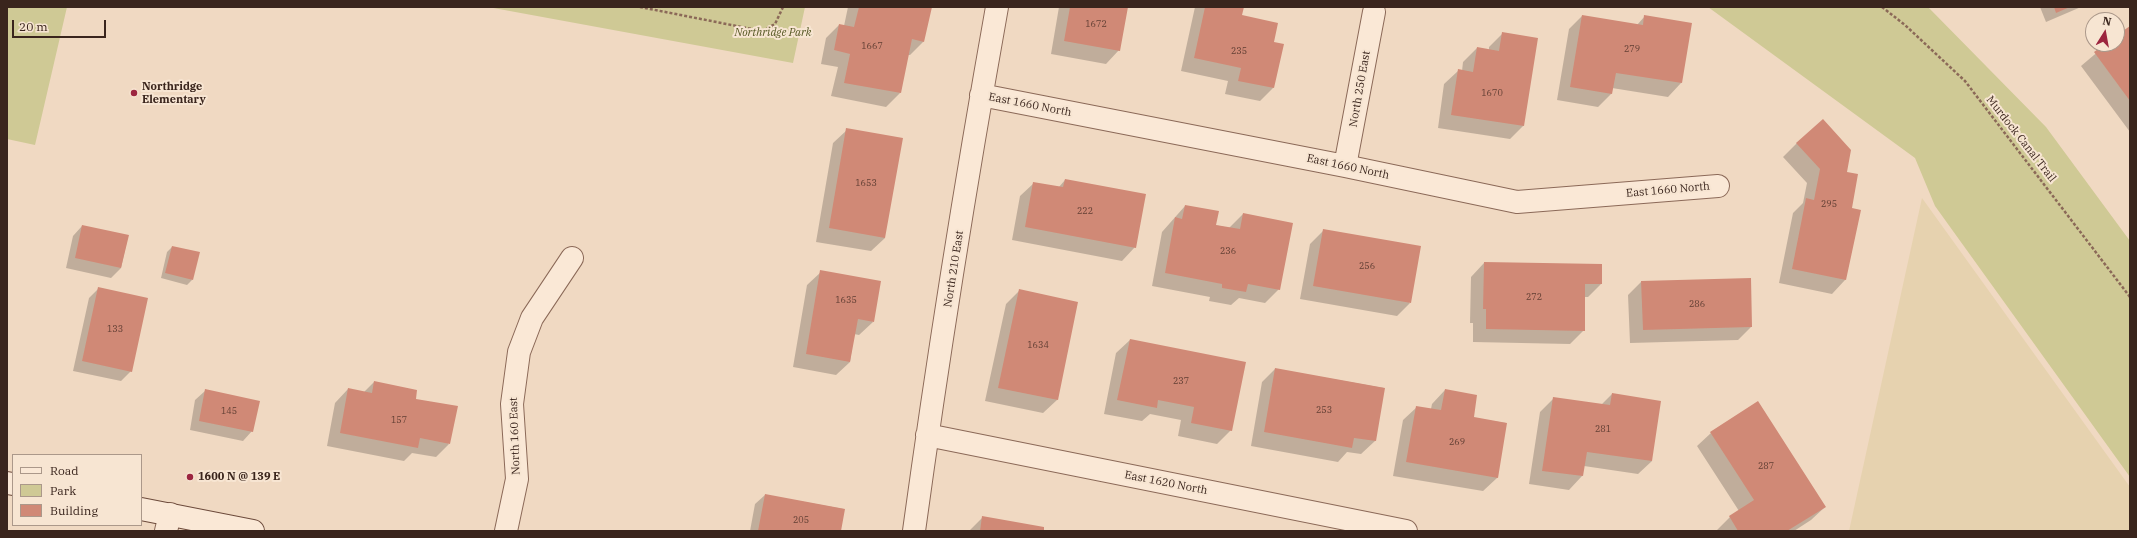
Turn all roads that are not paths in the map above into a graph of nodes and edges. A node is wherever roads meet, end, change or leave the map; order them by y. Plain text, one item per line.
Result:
1 (997, 7) edge
2 (1374, 12) dead end
3 (981, 95) junction
4 (1345, 166) junction
5 (1718, 186) dead end
6 (572, 258) dead end
7 (927, 435) junction
8 (142, 510) edge
9 (168, 523) edge
10 (253, 531) edge
11 (506, 531) edge
12 (914, 531) edge
13 (1406, 531) edge

1 - 3 street, North 210 East
2 - 4 street, North 250 East
3 - 4 street, East 1660 North
3 - 7 street, North 210 East
4 - 5 street, East 1660 North
6 - 11 street, North 160 East
7 - 12 street, North 210 East
7 - 13 street, East 1620 North
8 - 9 street
9 - 10 street

